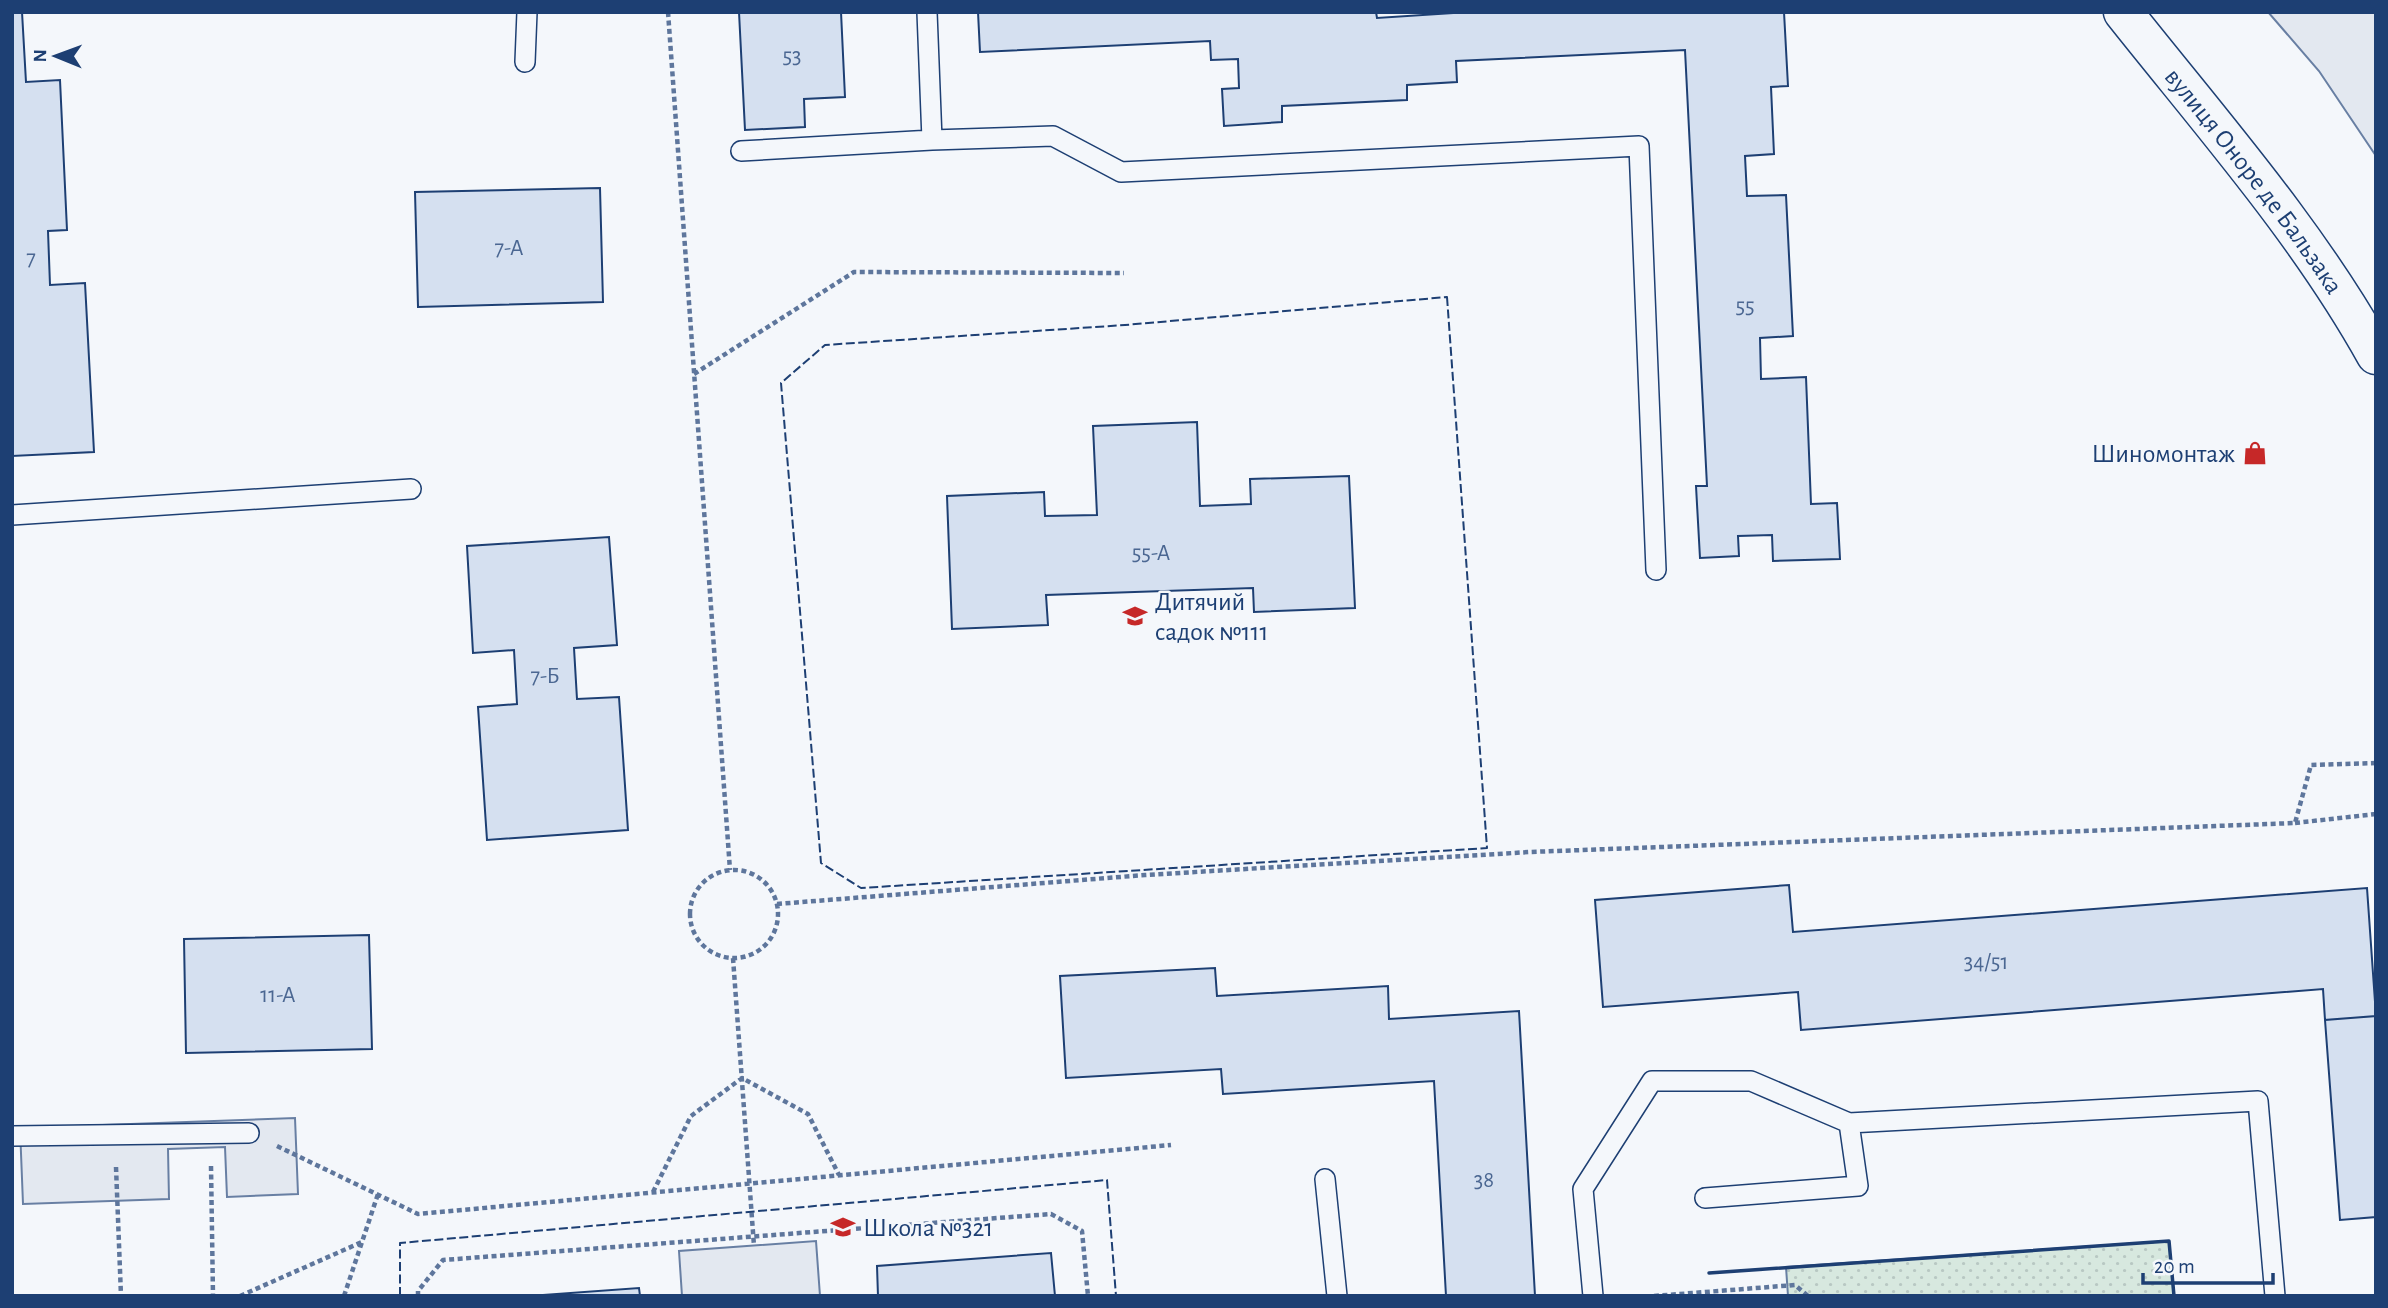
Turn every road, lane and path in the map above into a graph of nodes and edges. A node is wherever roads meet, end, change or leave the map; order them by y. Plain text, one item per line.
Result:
1 (527, 12) edge
2 (668, 12) edge
3 (927, 12) edge
4 (2123, 12) edge
5 (524, 62) dead end
6 (932, 140) junction
7 (741, 151) dead end
8 (1124, 273) dead end
9 (2376, 355) edge
10 (694, 374) junction
11 (411, 489) dead end
12 (12, 515) edge
13 (1656, 570) dead end
14 (2376, 763) edge
15 (2376, 814) edge
16 (2295, 823) junction
17 (730, 870) junction
18 (777, 904) junction
19 (733, 958) junction
20 (742, 1078) junction
21 (1849, 1123) junction
22 (210, 1133) junction
23 (249, 1133) joint
24 (114, 1134) junction
25 (12, 1136) edge
26 (1171, 1145) dead end
27 (839, 1175) junction
28 (1325, 1179) dead end
29 (749, 1184) junction
30 (652, 1192) junction
31 (378, 1195) junction
32 (1705, 1198) dead end
33 (753, 1237) junction
34 (362, 1242) junction
35 (754, 1246) dead end
36 (1807, 1295) edge
37 (121, 1296) edge
38 (213, 1296) edge
39 (240, 1296) edge
40 (344, 1296) edge
41 (418, 1296) edge
42 (1088, 1296) edge
43 (1337, 1296) edge
44 (1593, 1296) edge
45 (1654, 1296) edge
46 (2275, 1296) edge

1 - 5 lane
2 - 10 path
3 - 6 lane
4 - 9 street, вулиця Оноре де Бальзака
6 - 7 lane
6 - 13 lane
8 - 10 path
10 - 17 path
11 - 12 lane
14 - 16 path
15 - 16 path
16 - 18 path
17 - 18 path
17 - 19 path
18 - 19 path
19 - 20 path
20 - 27 path
20 - 29 path
20 - 30 path
21 - 32 lane
21 - 44 lane
21 - 46 lane
22 - 23 lane
22 - 24 lane
22 - 38 path
23 - 31 path
24 - 25 lane
24 - 37 path
26 - 27 path
27 - 29 path
28 - 43 lane
29 - 30 path
29 - 33 path
30 - 31 path
31 - 34 path
33 - 35 path
33 - 41 path
33 - 42 path
34 - 39 path
34 - 40 path
36 - 45 path

